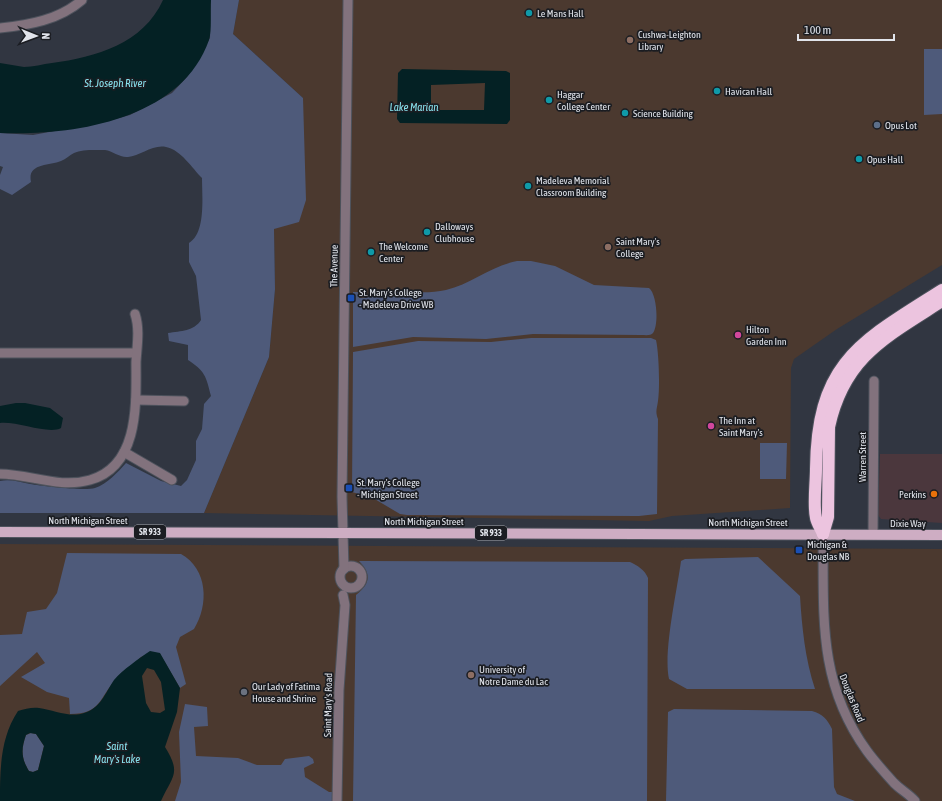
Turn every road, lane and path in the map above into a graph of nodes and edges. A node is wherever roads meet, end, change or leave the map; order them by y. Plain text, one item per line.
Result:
1 (82, 0) edge
2 (348, 0) edge
3 (0, 28) edge
4 (942, 290) edge
5 (942, 301) edge
6 (134, 314) dead end
7 (0, 353) edge
8 (136, 353) junction
9 (874, 381) dead end
10 (136, 400) junction
11 (184, 401) dead end
12 (124, 452) junction
13 (0, 474) edge
14 (172, 480) dead end
15 (0, 532) edge
16 (343, 533) junction
17 (823, 534) junction
18 (873, 534) junction
19 (942, 535) edge
20 (344, 569) junction
21 (343, 590) junction
22 (895, 784) junction
23 (337, 801) edge
24 (904, 801) edge
25 (915, 801) edge

1 - 3 street
2 - 16 street, The Avenue
4 - 17 highway
5 - 17 highway
6 - 8 street
7 - 8 street
8 - 10 street
9 - 18 street, Warren Street
10 - 11 street
10 - 12 street
12 - 13 street
12 - 14 street
15 - 16 main road, North Michigan Street / SR 933
16 - 17 main road, North Michigan Street / SR 933
16 - 20 street, Saint Mary's Road
17 - 18 main road, North Michigan Street / SR 933
17 - 22 street, Douglas Road
18 - 19 main road, Dixie Way / SR 933
20 - 21 street, Saint Mary's Road
20 - 21 street
21 - 23 street, Saint Mary's Road
22 - 24 street, Douglas Road
22 - 25 street, Douglas Road

